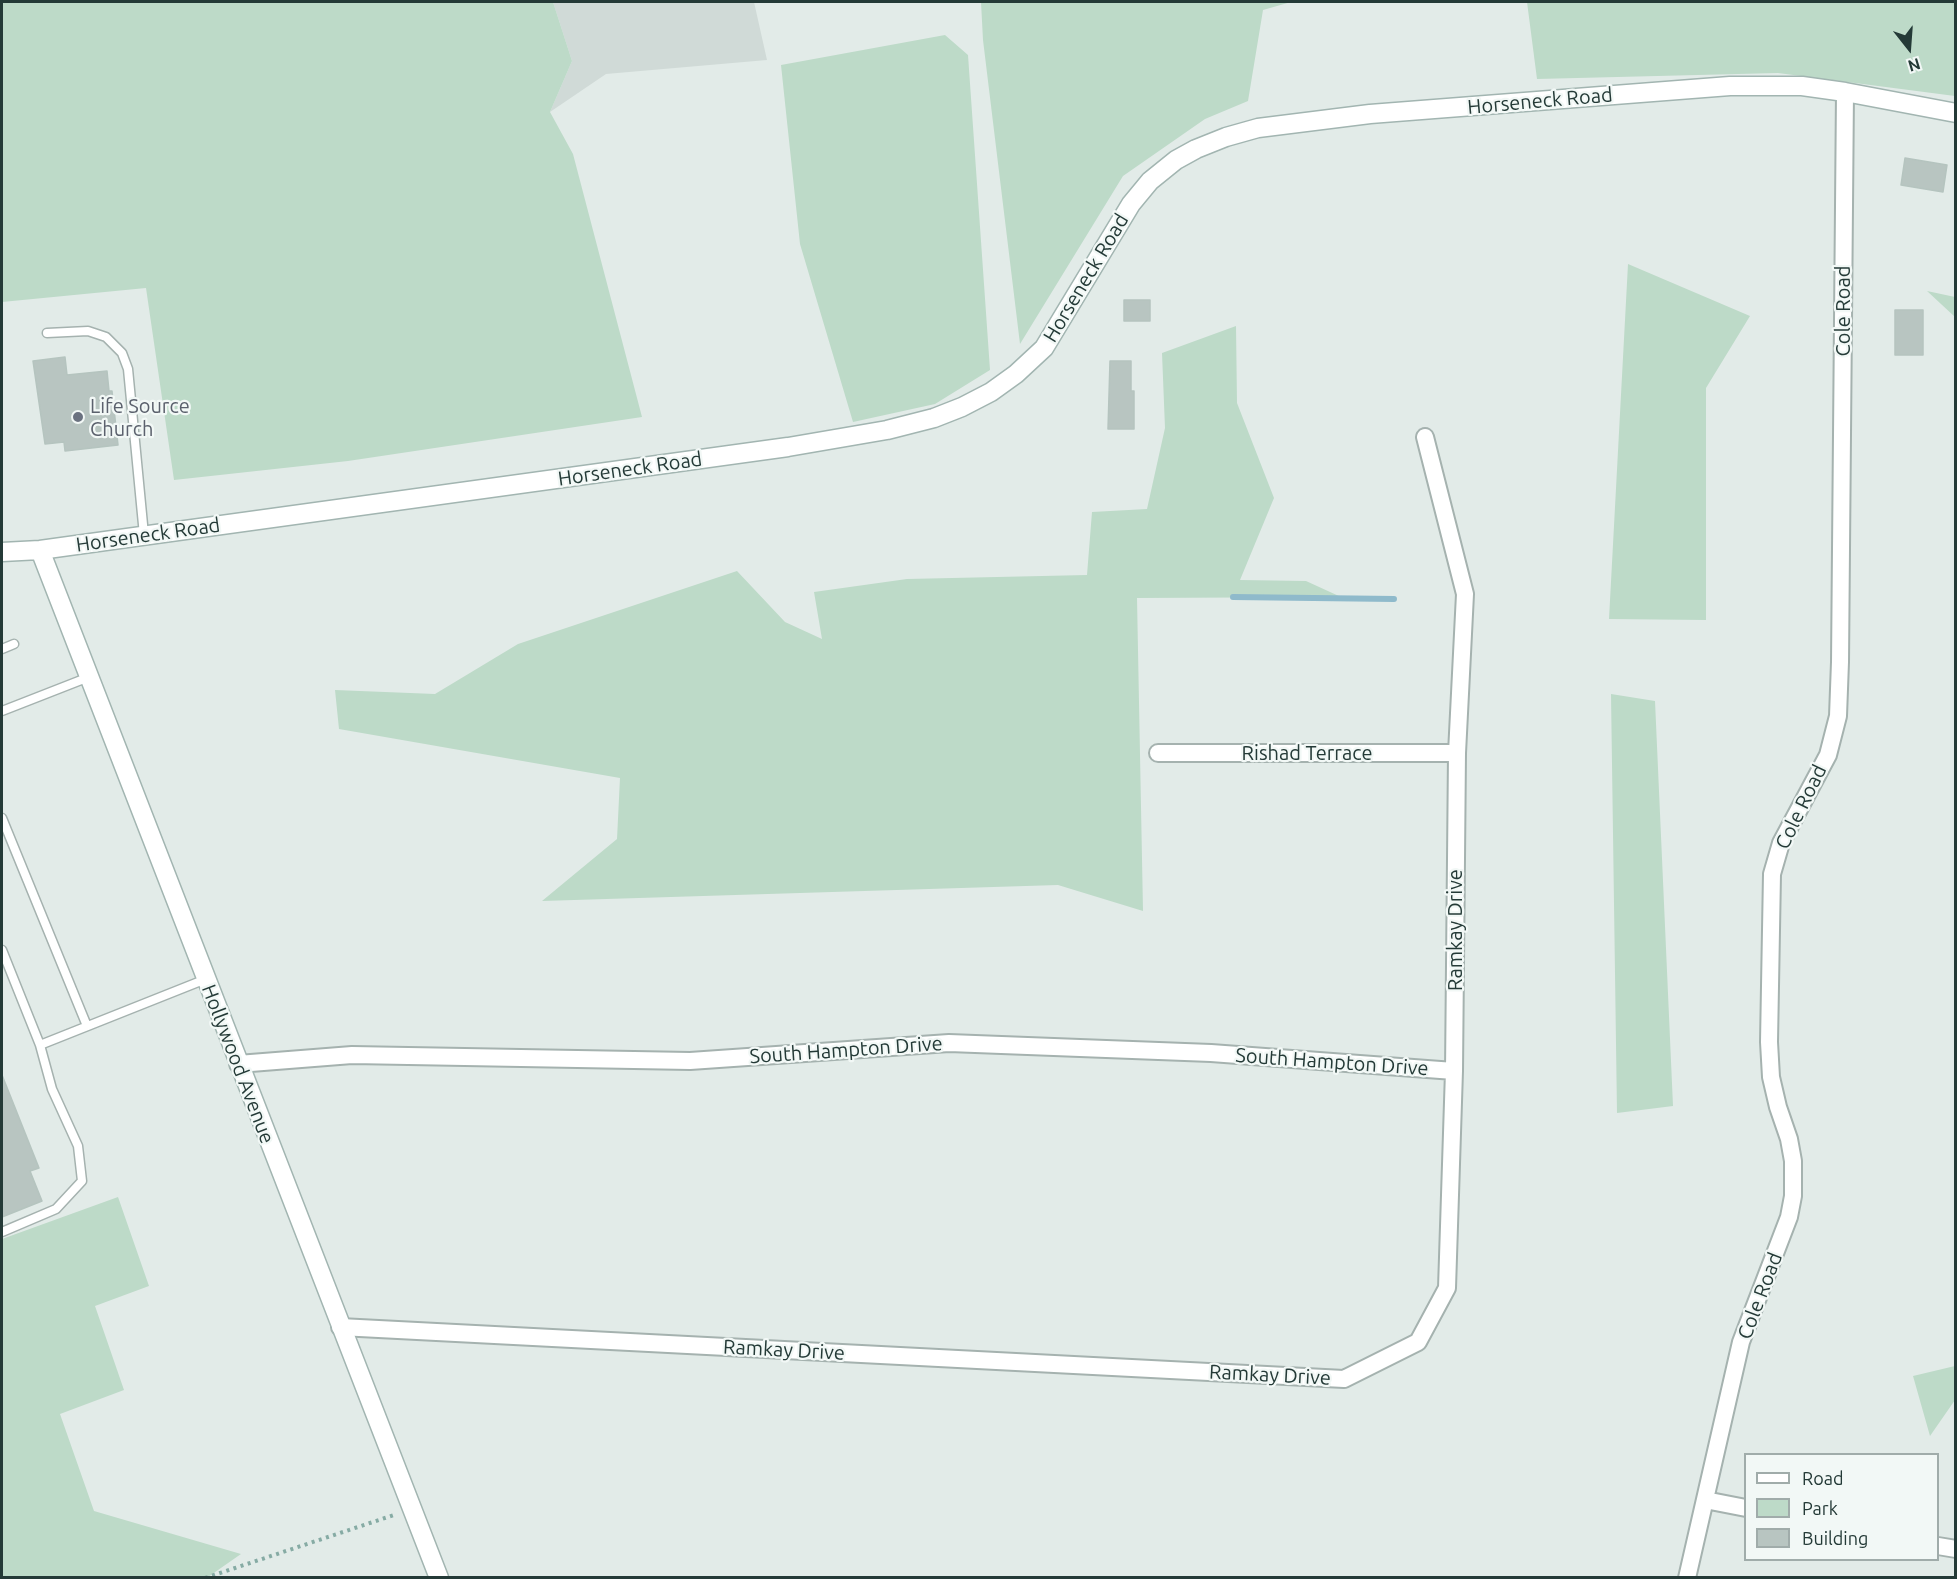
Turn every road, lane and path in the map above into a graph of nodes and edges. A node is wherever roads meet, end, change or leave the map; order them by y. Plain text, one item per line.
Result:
1 (1845, 92) junction
2 (1956, 113) edge
3 (47, 333) dead end
4 (1425, 437) dead end
5 (144, 535) junction
6 (40, 550) junction
7 (2, 552) edge
8 (14, 644) dead end
9 (2, 649) edge
10 (89, 677) junction
11 (2, 711) edge
12 (1158, 753) dead end
13 (1457, 753) junction
14 (2, 818) edge
15 (2, 950) edge
16 (206, 980) junction
17 (87, 1026) junction
18 (40, 1045) junction
19 (238, 1064) junction
20 (1454, 1071) junction
21 (2, 1232) edge
22 (340, 1327) junction
23 (1705, 1500) junction
24 (1744, 1508) edge
25 (412, 1509) junction
26 (1939, 1546) edge
27 (1956, 1549) edge
28 (206, 1578) edge
29 (439, 1578) edge
30 (1687, 1578) edge

1 - 2 street, Horseneck Road
1 - 5 street, Horseneck Road
1 - 23 street, Cole Road
3 - 5 lane
4 - 13 street, Ramkay Drive
5 - 6 street, Horseneck Road
6 - 7 street, Horseneck Road
6 - 10 street, Hollywood Avenue
8 - 9 lane
10 - 11 lane
10 - 16 street, Hollywood Avenue
12 - 13 street, Rishad Terrace
13 - 20 street, Ramkay Drive
14 - 17 lane
15 - 18 lane
16 - 17 lane
16 - 19 street, Hollywood Avenue
17 - 18 lane
18 - 21 lane
19 - 20 street, South Hampton Drive
19 - 22 street, Hollywood Avenue
20 - 22 street, Ramkay Drive
22 - 25 street, Hollywood Avenue
23 - 24 street
23 - 30 street, Cole Road
25 - 28 path
25 - 29 street, Hollywood Avenue
26 - 27 street

